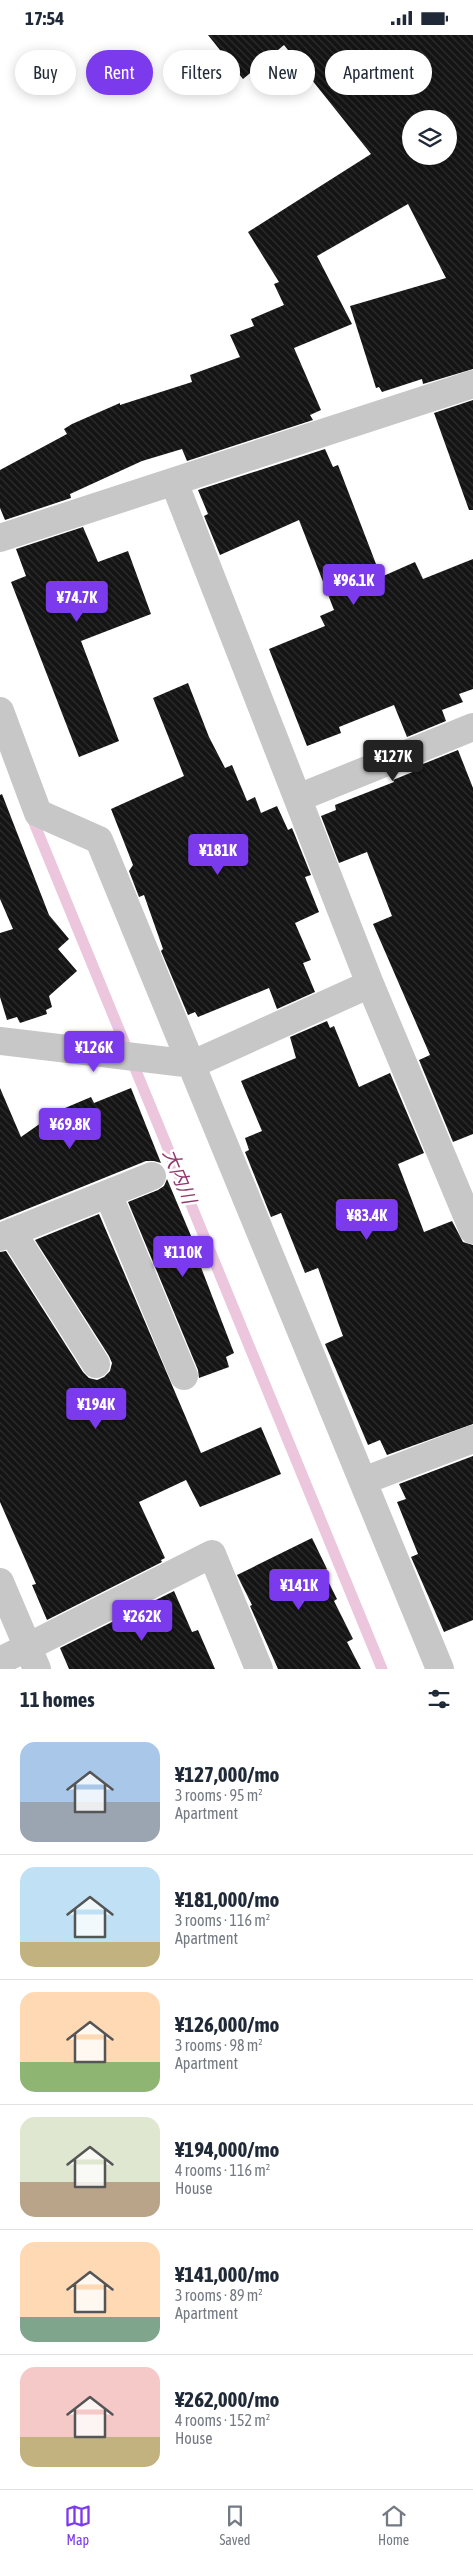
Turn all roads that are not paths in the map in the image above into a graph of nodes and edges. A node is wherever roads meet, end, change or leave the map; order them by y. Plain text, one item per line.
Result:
1 (473, 384) edge
2 (174, 482) junction
3 (0, 539) edge
4 (0, 711) edge
5 (473, 727) edge
6 (298, 797) junction
7 (370, 984) junction
8 (0, 1041) edge
9 (193, 1064) junction
10 (152, 1177) dead end
11 (108, 1194) junction
12 (473, 1231) edge
13 (6, 1234) edge
14 (96, 1363) dead end
15 (184, 1376) dead end
16 (473, 1439) edge
17 (363, 1481) junction
18 (0, 1583) edge
19 (32, 1658) edge
20 (0, 1661) edge
21 (259, 1669) edge
22 (440, 1669) edge

1 - 2 street
2 - 3 street
2 - 6 street
4 - 9 street
5 - 6 street
6 - 7 street
7 - 9 street
7 - 12 street
8 - 9 street
9 - 17 street
10 - 11 street
11 - 13 street
11 - 15 street
13 - 14 street
16 - 17 street
17 - 22 street
18 - 19 street
19 - 20 street
19 - 21 street

